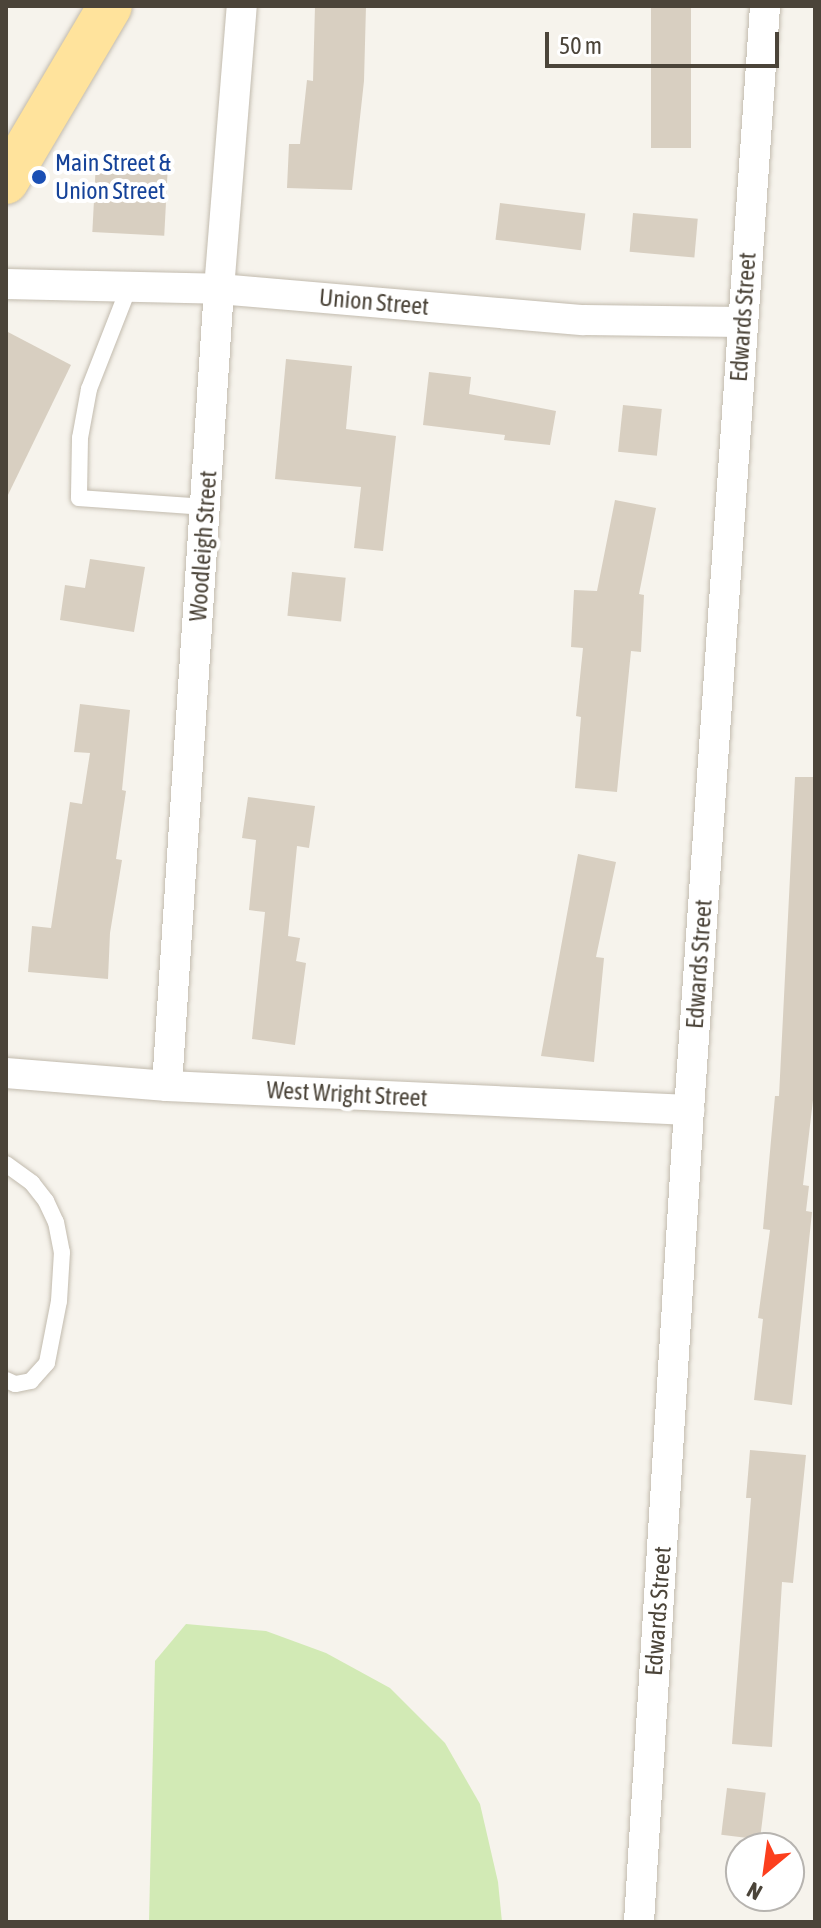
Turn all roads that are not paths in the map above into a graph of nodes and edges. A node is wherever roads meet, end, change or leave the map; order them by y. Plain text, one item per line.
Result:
1 (110, 6) edge
2 (242, 6) edge
3 (765, 6) edge
4 (6, 182) edge
5 (6, 284) edge
6 (129, 287) junction
7 (219, 289) junction
8 (742, 322) junction
9 (205, 507) junction
10 (6, 1073) edge
11 (167, 1086) junction
12 (689, 1110) junction
13 (6, 1164) edge
14 (6, 1380) edge
15 (639, 1922) edge

1 - 4 main road
2 - 7 street, Woodleigh Street
3 - 8 street, Edwards Street
5 - 6 street, Union Street
6 - 7 street, Union Street
6 - 9 lane
7 - 8 street, Union Street
7 - 9 street, Woodleigh Street
8 - 12 street, Edwards Street
9 - 11 street, Woodleigh Street
10 - 11 street, West Wright Street
11 - 12 street, West Wright Street
12 - 15 street, Edwards Street
13 - 14 lane

